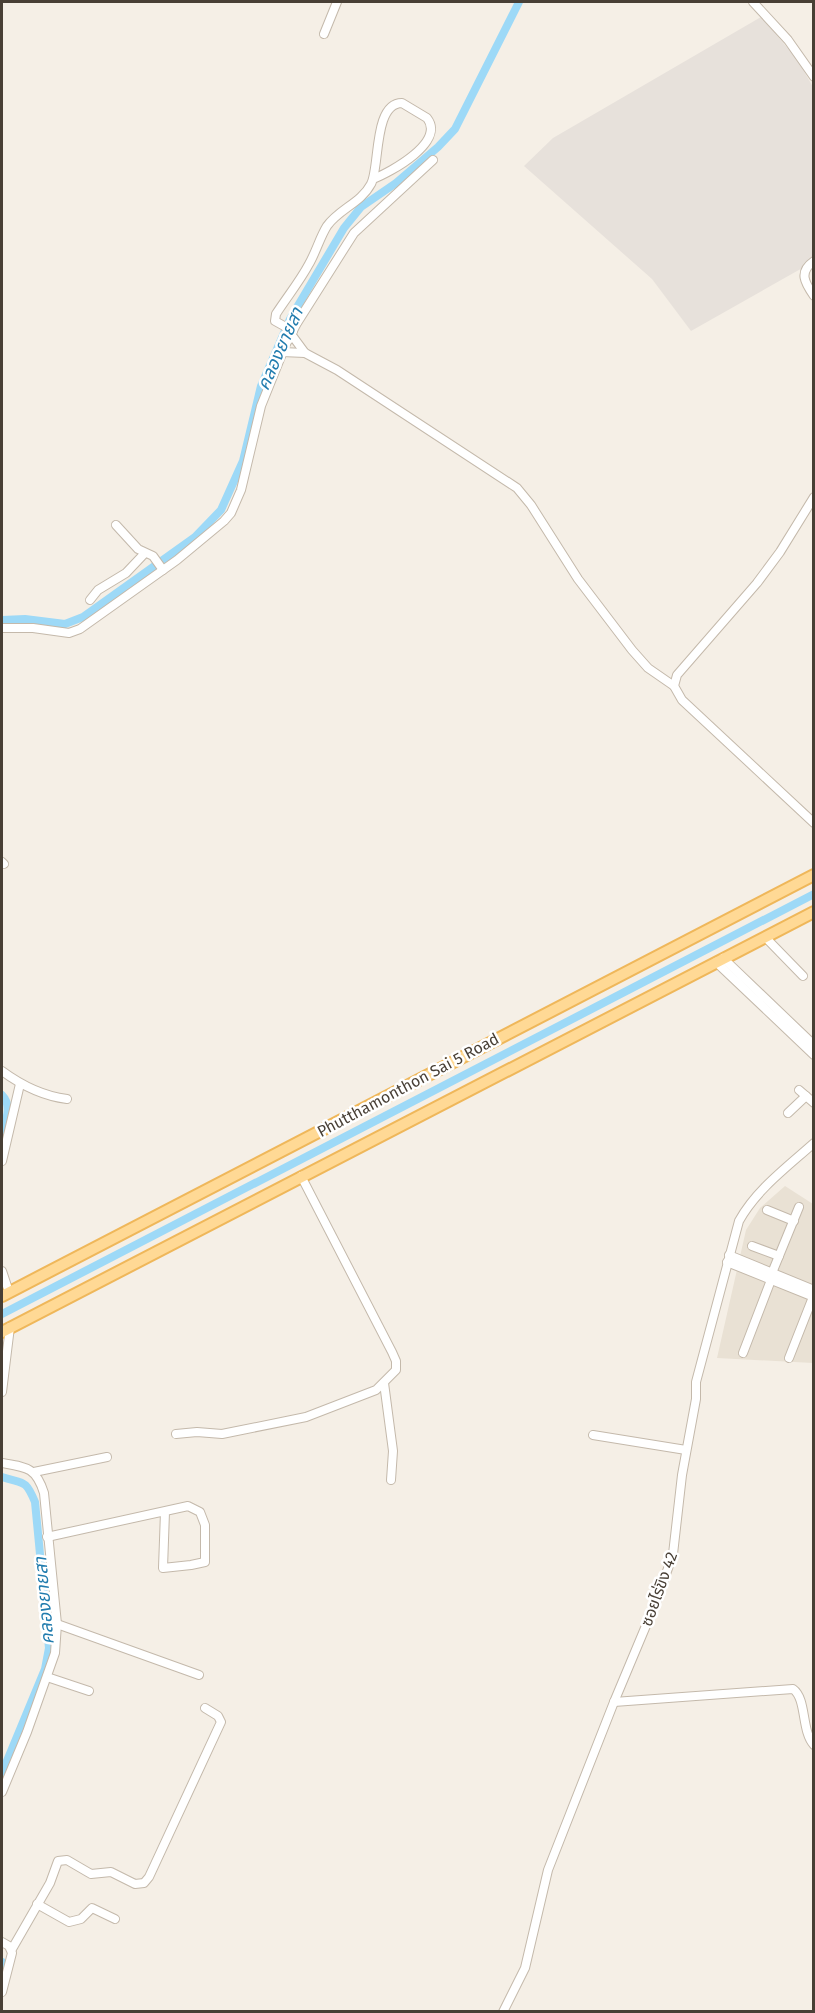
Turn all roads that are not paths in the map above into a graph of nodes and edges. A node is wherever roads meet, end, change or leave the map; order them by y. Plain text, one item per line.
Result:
1 (337, 2) edge
2 (753, 2) edge
3 (324, 34) dead end
4 (813, 77) edge
5 (433, 160) dead end
6 (373, 178) junction
7 (813, 261) edge
8 (813, 296) edge
9 (291, 331) junction
10 (282, 352) junction
11 (305, 353) junction
12 (813, 497) edge
13 (116, 525) dead end
14 (148, 555) junction
15 (161, 567) junction
16 (90, 600) dead end
17 (2, 628) edge
18 (674, 686) junction
19 (813, 823) edge
20 (813, 874) edge
21 (813, 912) edge
22 (765, 937) junction
23 (719, 960) junction
24 (803, 976) dead end
25 (813, 1045) edge
26 (813, 1055) edge
27 (2, 1071) edge
28 (20, 1084) junction
29 (67, 1099) dead end
30 (813, 1104) edge
31 (788, 1113) dead end
32 (813, 1143) edge
33 (2, 1161) edge
34 (301, 1176) junction
35 (800, 1207) dead end
36 (767, 1210) dead end
37 (794, 1221) junction
38 (752, 1246) dead end
39 (779, 1256) junction
40 (728, 1258) junction
41 (2, 1271) edge
42 (771, 1276) junction
43 (813, 1292) edge
44 (6, 1294) edge
45 (6, 1329) edge
46 (743, 1353) dead end
47 (789, 1358) dead end
48 (384, 1383) junction
49 (2, 1392) edge
50 (176, 1434) dead end
51 (593, 1434) dead end
52 (686, 1450) junction
53 (107, 1457) dead end
54 (2, 1462) edge
55 (34, 1472) junction
56 (391, 1480) dead end
57 (165, 1512) junction
58 (47, 1537) junction
59 (57, 1624) junction
60 (199, 1675) dead end
61 (47, 1677) junction
62 (89, 1691) dead end
63 (614, 1702) junction
64 (205, 1708) dead end
65 (811, 1736) edge
66 (813, 1745) edge
67 (2, 1792) edge
68 (37, 1904) junction
69 (115, 1919) dead end
70 (2, 1942) edge
71 (12, 1949) junction
72 (2, 1992) edge
73 (503, 2012) edge

1 - 3 street
2 - 4 street
5 - 9 street
6 - 6 street
6 - 9 street
7 - 8 street
9 - 10 street
9 - 11 street
10 - 11 street
10 - 15 street
11 - 18 street
12 - 18 street
13 - 14 street
14 - 15 street
14 - 16 street
15 - 17 street
18 - 19 street
20 - 44 main road, Phutthamonthon Sai 5 Road
21 - 22 main road, Phutthamonthon Sai 5 Road
22 - 23 main road, Phutthamonthon Sai 5 Road
22 - 24 street
23 - 25 street
23 - 26 street
23 - 34 main road, Phutthamonthon Sai 5 Road
27 - 28 street
28 - 29 street
28 - 33 street
30 - 31 street
32 - 40 street, ซอยไร่ขิง 42
34 - 45 main road, Phutthamonthon Sai 5 Road
34 - 48 street
35 - 37 street
36 - 37 street
37 - 39 street
38 - 39 street
39 - 42 street
40 - 42 street
40 - 52 street, ซอยไร่ขิง 42
41 - 44 street
42 - 43 street
42 - 46 street
43 - 47 street
45 - 49 street
48 - 50 street
48 - 56 street
51 - 52 street
52 - 63 street, ซอยไร่ขิง 42
53 - 55 street
54 - 55 street
55 - 58 street
57 - 57 street
57 - 58 street
58 - 59 street
59 - 60 street
59 - 61 street
61 - 62 street
61 - 67 street
63 - 65 street
63 - 73 street, ซอยไร่ขิง 42
64 - 68 street
65 - 66 street
68 - 69 street
68 - 71 street
70 - 71 street
71 - 72 street

